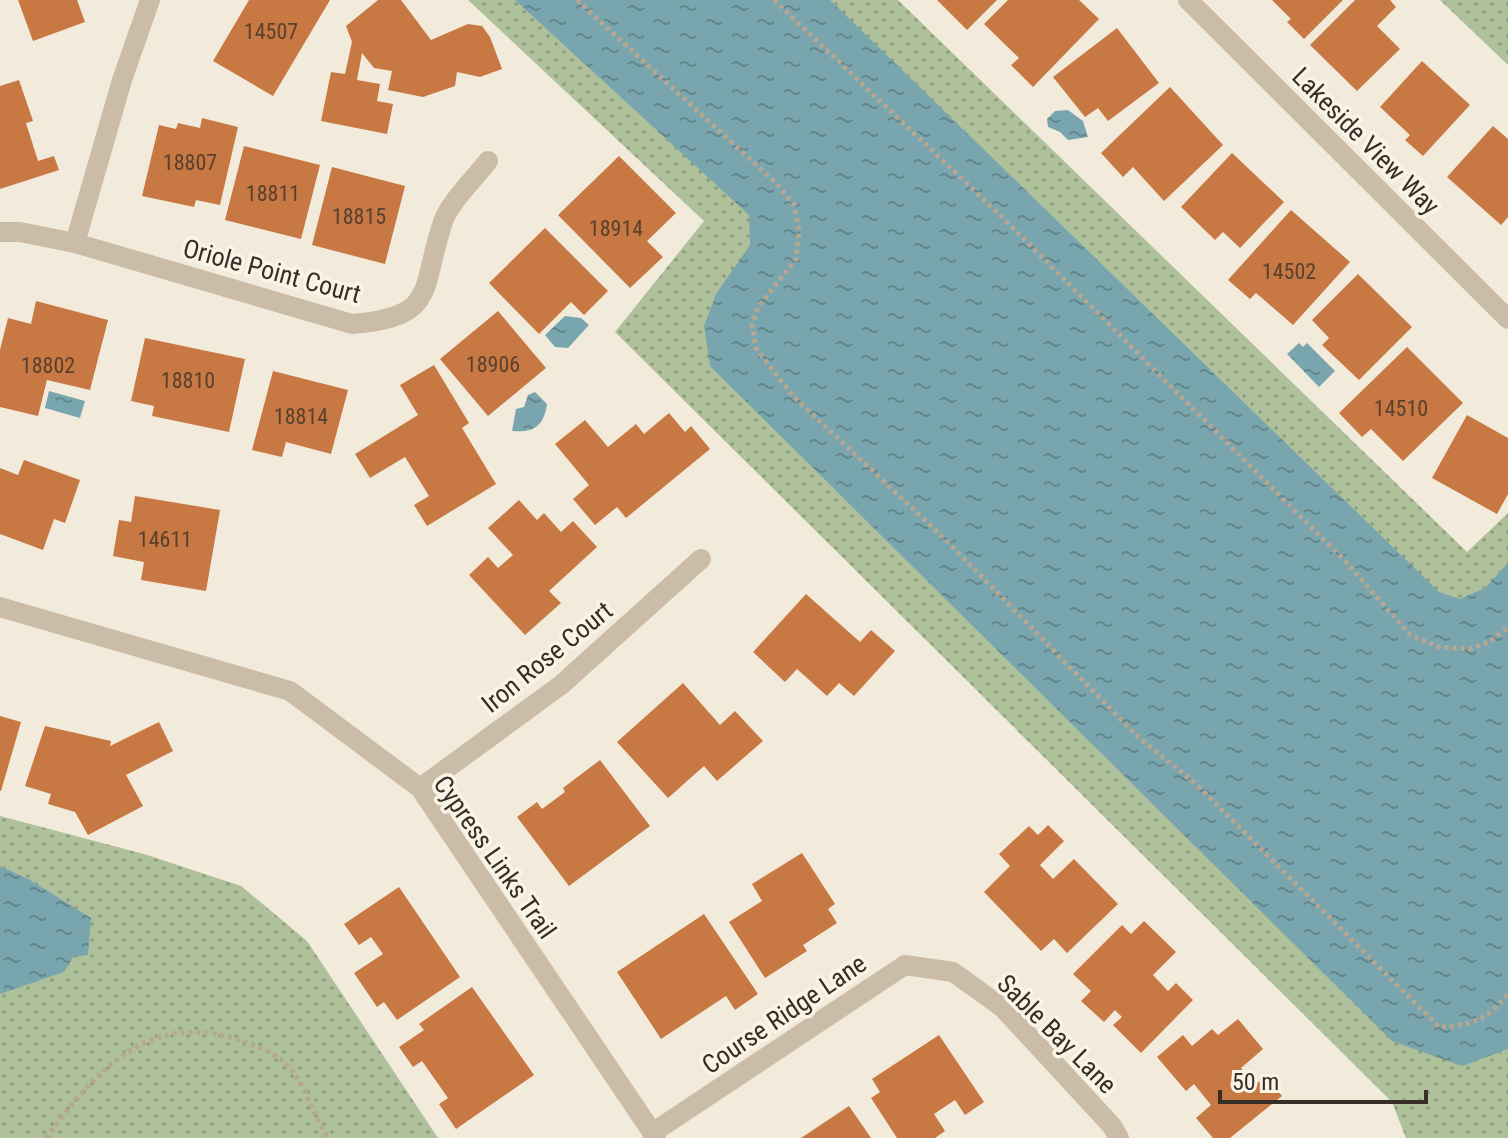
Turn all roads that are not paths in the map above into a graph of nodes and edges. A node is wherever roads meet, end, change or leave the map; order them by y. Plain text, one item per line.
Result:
1 (150, 0) edge
2 (1188, 0) edge
3 (488, 161) dead end
4 (0, 232) edge
5 (75, 243) junction
6 (1508, 319) edge
7 (701, 559) dead end
8 (0, 607) edge
9 (420, 788) junction
10 (953, 972) joint
11 (654, 1136) edge
12 (1119, 1138) edge

1 - 5 street
2 - 6 street, Lakeside View Way
3 - 5 street, Oriole Point Court
4 - 5 street, Oriole Point Court
7 - 9 street, Iron Rose Court
8 - 9 street, Cypress Links Trail
9 - 11 street, Cypress Links Trail
10 - 11 street, Course Ridge Lane
10 - 12 street, Sable Bay Lane

